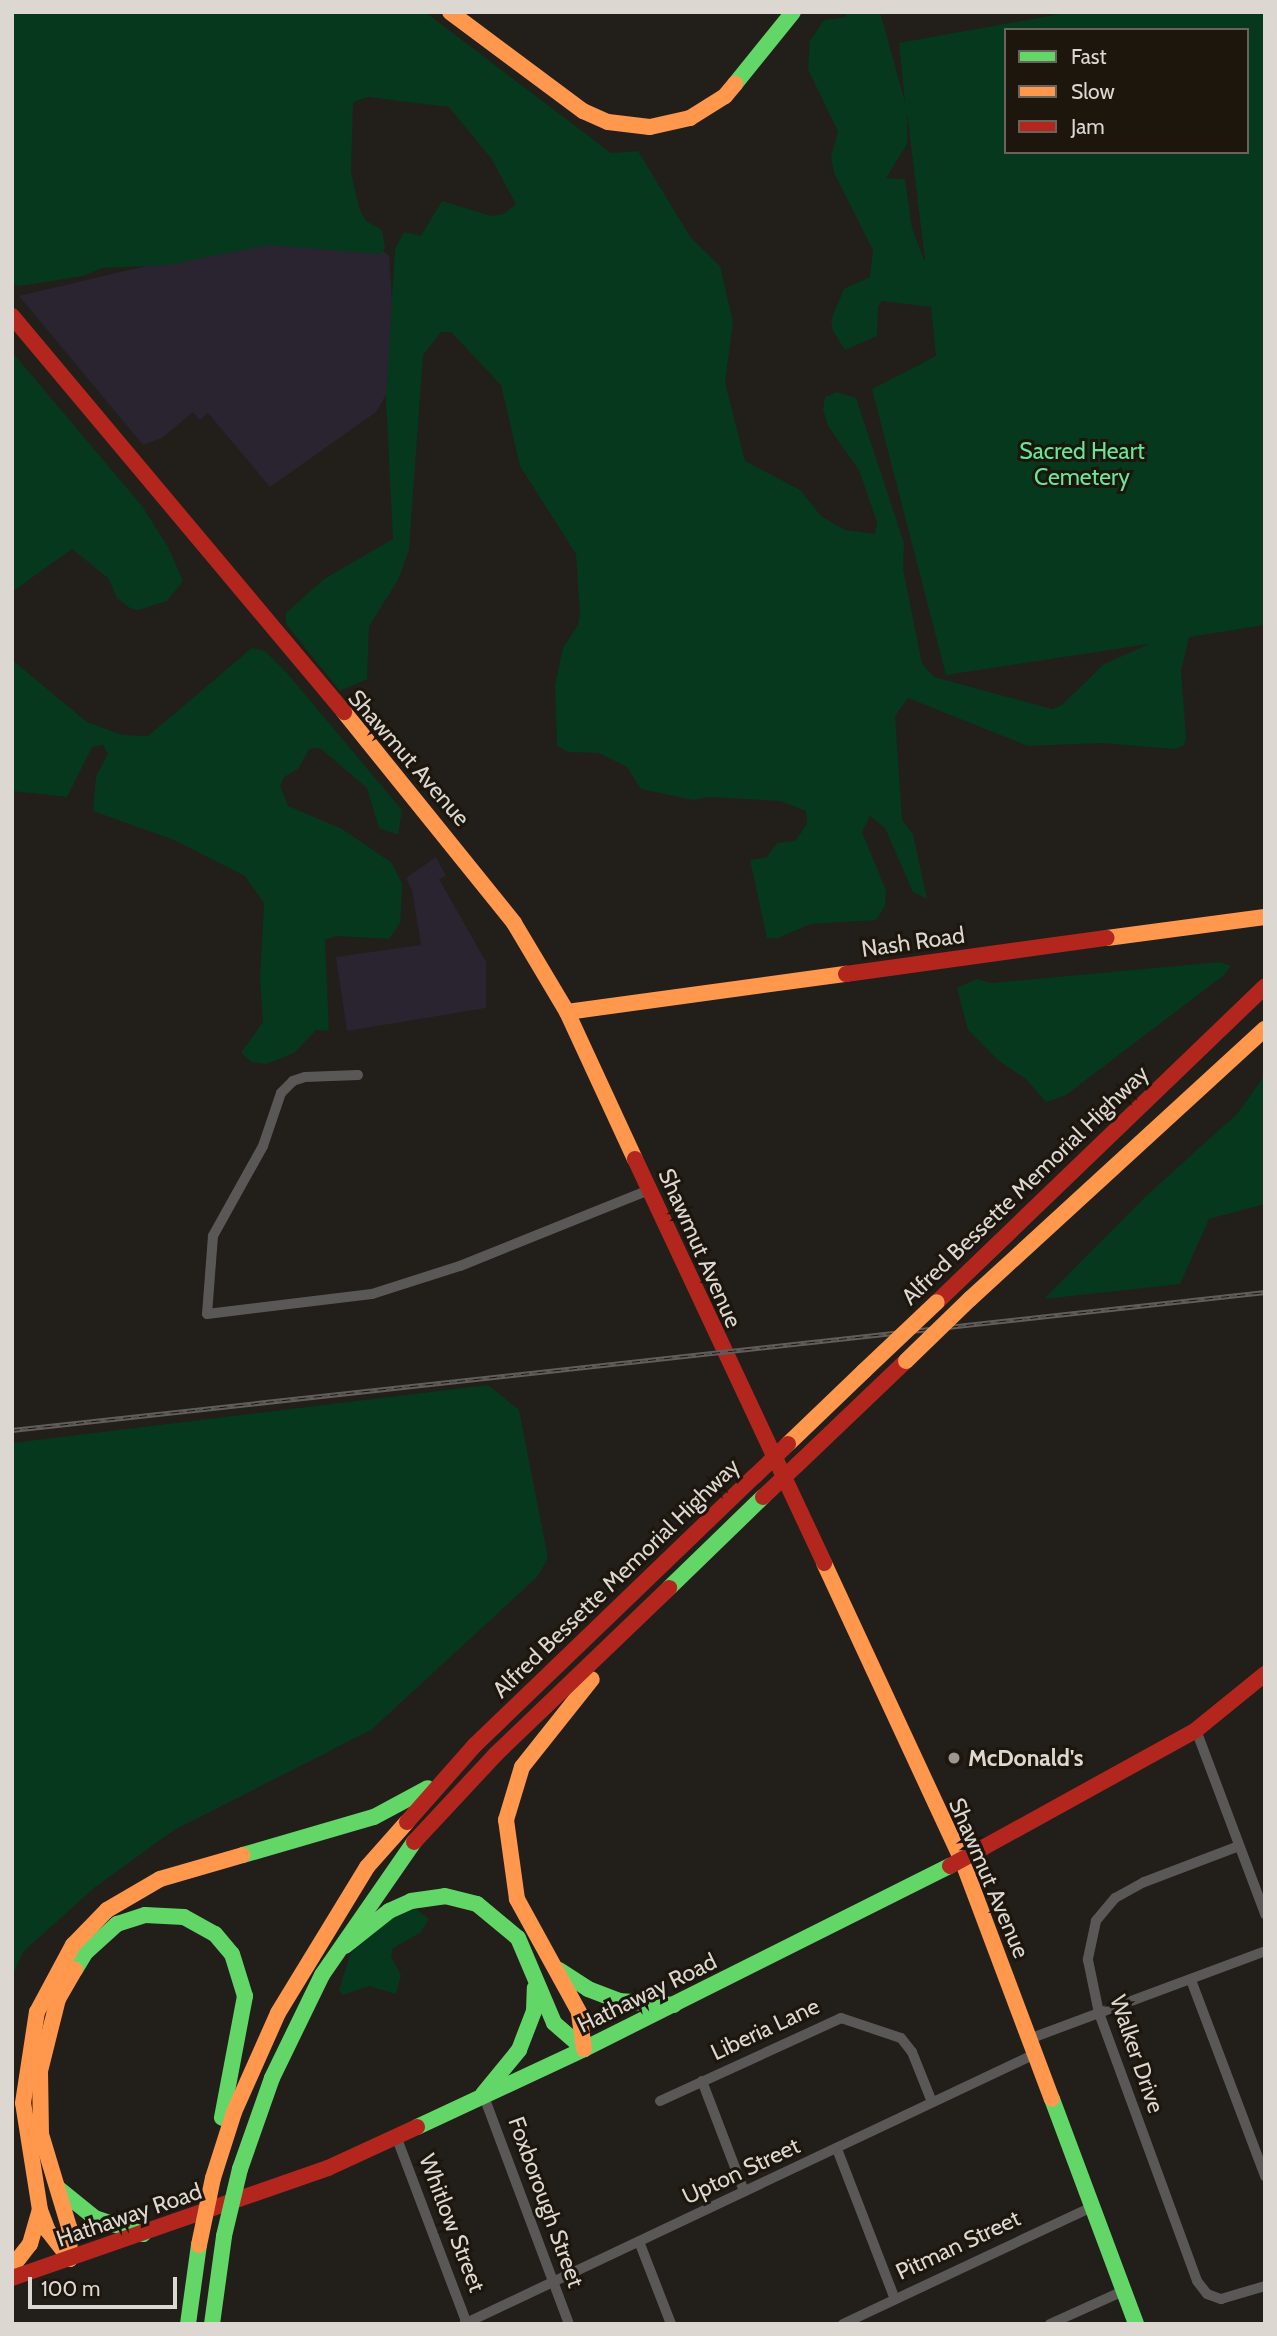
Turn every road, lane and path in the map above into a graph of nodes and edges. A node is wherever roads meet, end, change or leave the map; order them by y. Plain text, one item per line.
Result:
1 (450, 12) edge
2 (793, 12) edge
3 (12, 316) edge
4 (1265, 916) edge
5 (1265, 986) edge
6 (567, 1012) junction
7 (1265, 1029) edge
8 (358, 1075) dead end
9 (649, 1190) junction
10 (651, 1609) junction
11 (1263, 1679) edge
12 (1196, 1730) junction
13 (441, 1781) junction
14 (1239, 1846) junction
15 (962, 1860) junction
16 (1265, 1914) edge
17 (542, 1951) junction
18 (1265, 1951) edge
19 (333, 1955) junction
20 (535, 1976) junction
21 (1191, 1980) junction
22 (674, 2006) junction
23 (1099, 2014) junction
24 (1032, 2047) junction
25 (584, 2049) junction
26 (702, 2081) junction
27 (483, 2094) junction
28 (660, 2101) dead end
29 (932, 2102) junction
30 (396, 2136) junction
31 (1259, 2145) edge
32 (838, 2149) junction
33 (215, 2173) junction
34 (1265, 2176) edge
35 (56, 2186) junction
36 (744, 2192) junction
37 (1092, 2207) junction
38 (40, 2210) junction
39 (142, 2234) junction
40 (640, 2244) junction
41 (70, 2259) junction
42 (12, 2267) edge
43 (12, 2278) edge
44 (553, 2282) junction
45 (1265, 2286) edge
46 (1124, 2291) junction
47 (895, 2299) junction
48 (466, 2323) edge
49 (188, 2324) edge
50 (212, 2324) edge
51 (569, 2324) edge
52 (671, 2324) edge
53 (843, 2324) edge
54 (1050, 2324) edge
55 (1136, 2324) edge

1 - 2 main road
3 - 6 main road, Shawmut Avenue
4 - 6 main road, Nash Road
5 - 13 main road, Alfred Bessette Memorial Highway, bridge
6 - 9 main road, Shawmut Avenue
7 - 10 main road, Alfred Bessette Memorial Highway, bridge
8 - 9 street
9 - 15 main road, Shawmut Avenue
10 - 17 main road
10 - 19 main road, Alfred Bessette Memorial Highway
11 - 12 main road, Hathaway Road
12 - 14 street
12 - 15 main road, Hathaway Road
13 - 33 main road, Alfred Bessette Memorial Highway
13 - 38 main road
14 - 16 street
14 - 23 street, Walker Drive
15 - 22 main road, Hathaway Road
15 - 24 main road, Shawmut Avenue
17 - 22 main road
17 - 25 main road
18 - 21 street, Upton Street
19 - 20 main road
19 - 50 main road, Alfred Bessette Memorial Highway, bridge
20 - 25 main road
20 - 27 main road
21 - 23 street, Upton Street
21 - 31 street
22 - 25 main road, Hathaway Road
23 - 24 street, Upton Street
23 - 45 street, Walker Drive
24 - 29 street, Upton Street
24 - 37 main road, Shawmut Avenue
25 - 27 main road, Hathaway Road
26 - 28 street, Liberia Lane
26 - 29 street, Liberia Lane
26 - 36 street
27 - 30 main road, Hathaway Road
27 - 44 street, Foxborough Street
29 - 32 street, Upton Street
30 - 39 main road, Hathaway Road
30 - 48 street, Whitlow Street
31 - 34 street
32 - 36 street, Upton Street
32 - 47 street
33 - 35 main road
33 - 49 main road, Alfred Bessette Memorial Highway, bridge
35 - 39 main road
35 - 41 main road
36 - 40 street, Upton Street
37 - 46 main road, Shawmut Avenue
37 - 47 street, Pitman Street
38 - 41 main road
38 - 42 main road
39 - 41 main road, Hathaway Road
40 - 44 street, Upton Street
40 - 52 street
41 - 43 main road, Hathaway Road
44 - 48 street, Upton Street
44 - 51 street, Foxborough Street
46 - 54 street
46 - 55 main road, Shawmut Avenue
47 - 53 street, Pitman Street

